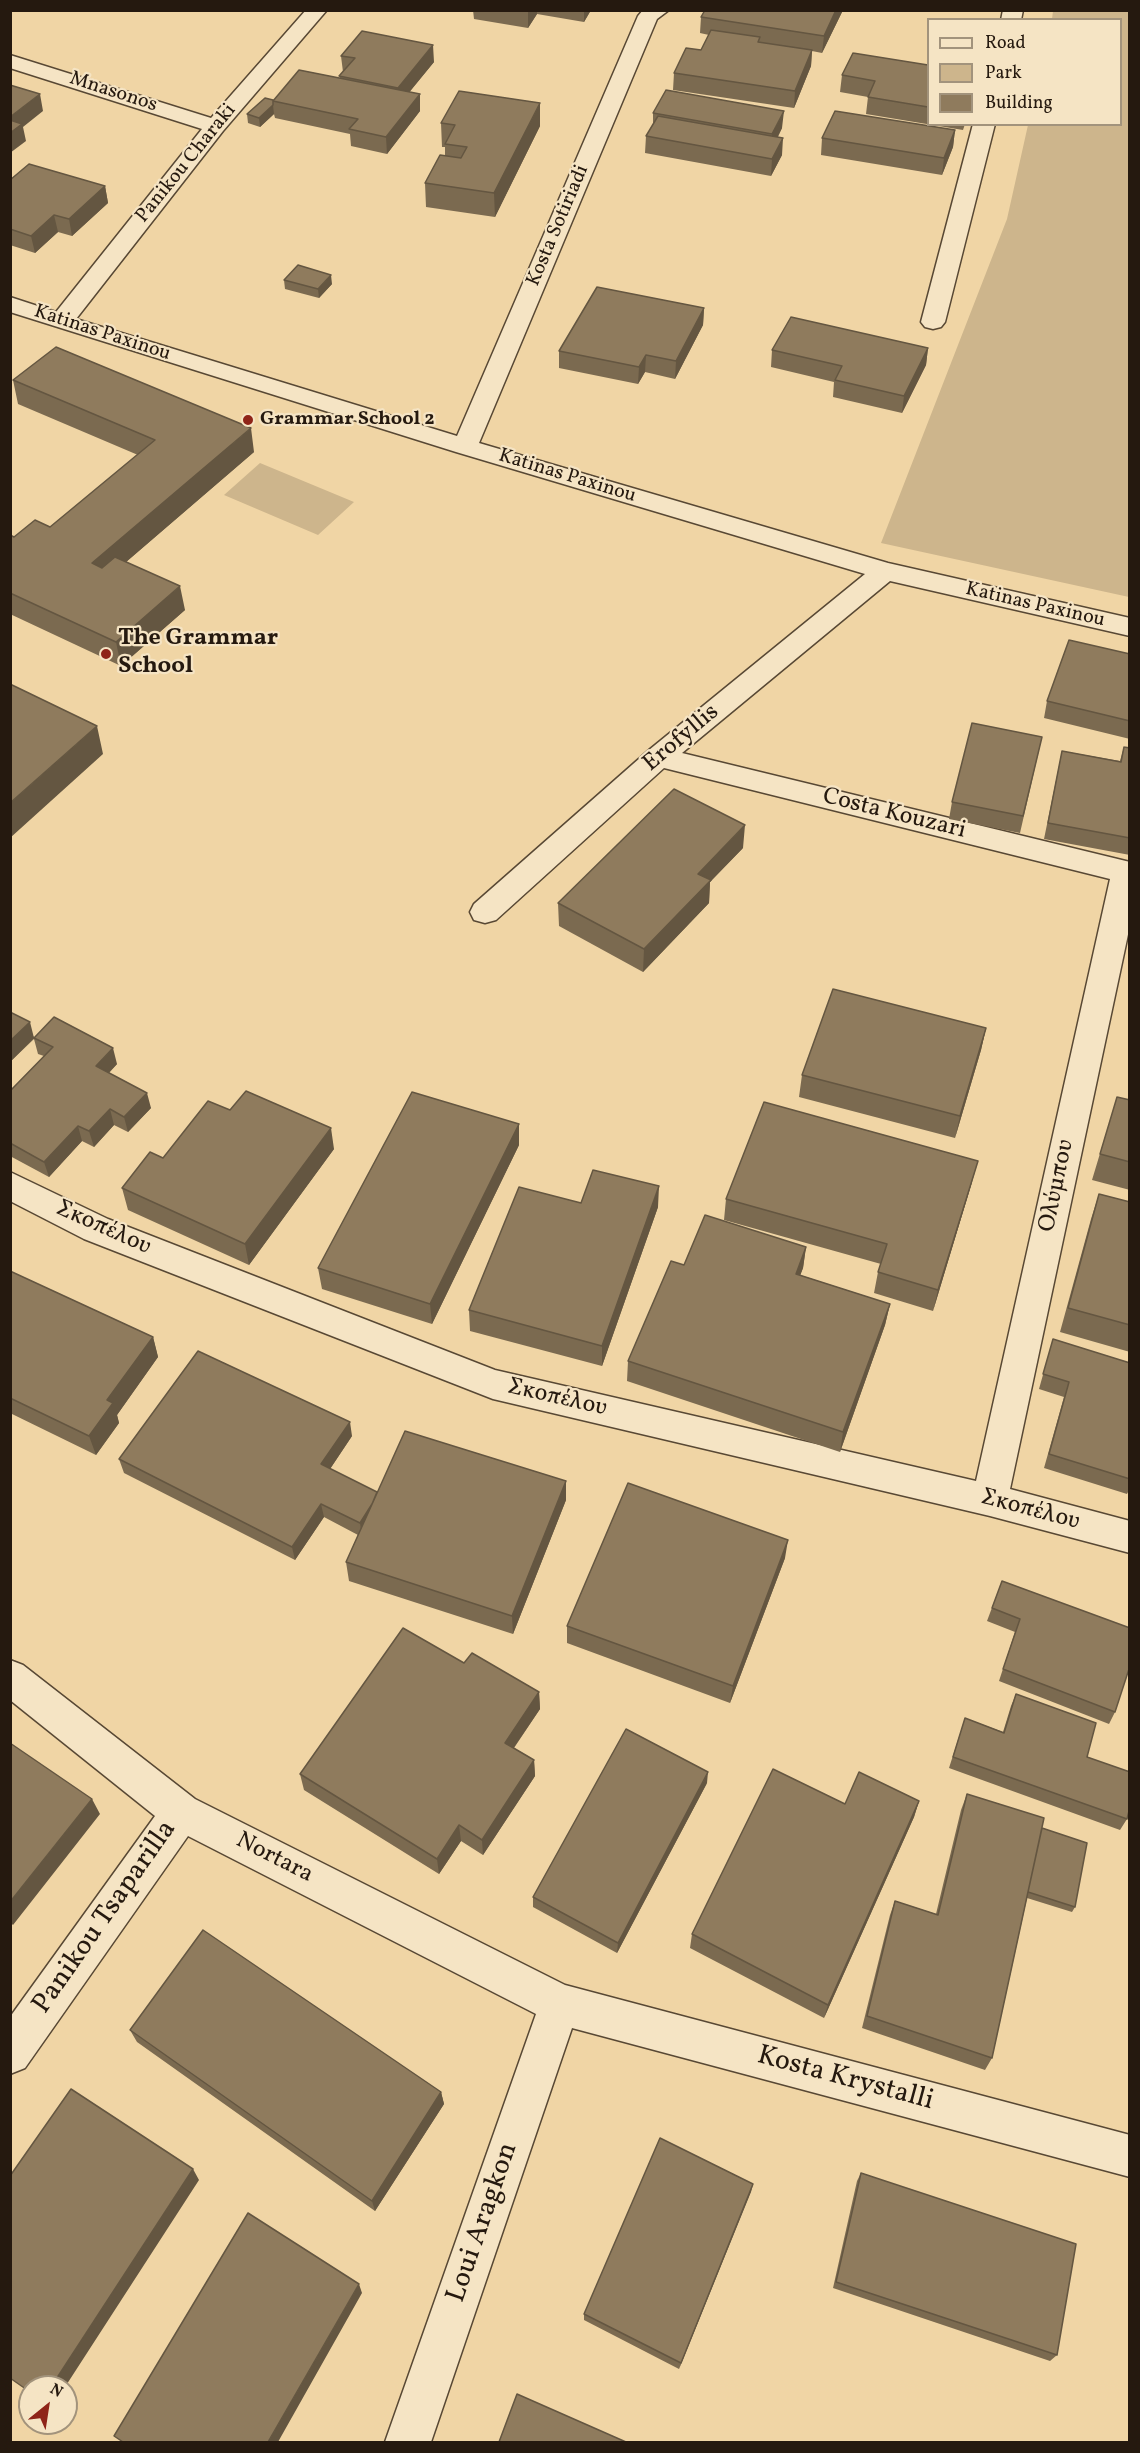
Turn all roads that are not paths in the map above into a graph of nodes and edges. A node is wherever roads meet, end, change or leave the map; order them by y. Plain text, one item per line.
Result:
1 (317, 10) edge
2 (659, 10) edge
3 (10, 61) edge
4 (215, 126) junction
5 (983, 126) edge
6 (10, 304) edge
7 (61, 322) junction
8 (933, 322) dead end
9 (465, 447) junction
10 (885, 571) junction
11 (1130, 627) edge
12 (659, 757) junction
13 (1128, 872) edge
14 (485, 912) dead end
15 (10, 1185) edge
16 (990, 1500) junction
17 (1130, 1537) edge
18 (10, 1677) edge
19 (181, 1812) junction
20 (560, 2004) junction
21 (10, 2053) edge
22 (1130, 2156) edge
23 (408, 2442) edge

1 - 4 street, Panikou Charaki
2 - 9 street, Kosta Sotiriadi
3 - 4 street, Mnasonos
4 - 7 street, Panikou Charaki
5 - 8 street
6 - 7 street, Katinas Paxinou
7 - 9 street, Katinas Paxinou
9 - 10 street, Katinas Paxinou
10 - 11 street, Katinas Paxinou
10 - 12 street, Erofyllis
12 - 13 street, Costa Kouzari
12 - 14 street, Erofyllis
13 - 16 street, Ολύμπου
15 - 16 street, Σκοπέλου
16 - 17 street, Σκοπέλου
18 - 19 street, Nortara
19 - 20 street, Nortara
19 - 21 street, Panikou Tsaparilla
20 - 22 street, Kosta Krystalli
20 - 23 street, Loui Aragkon

